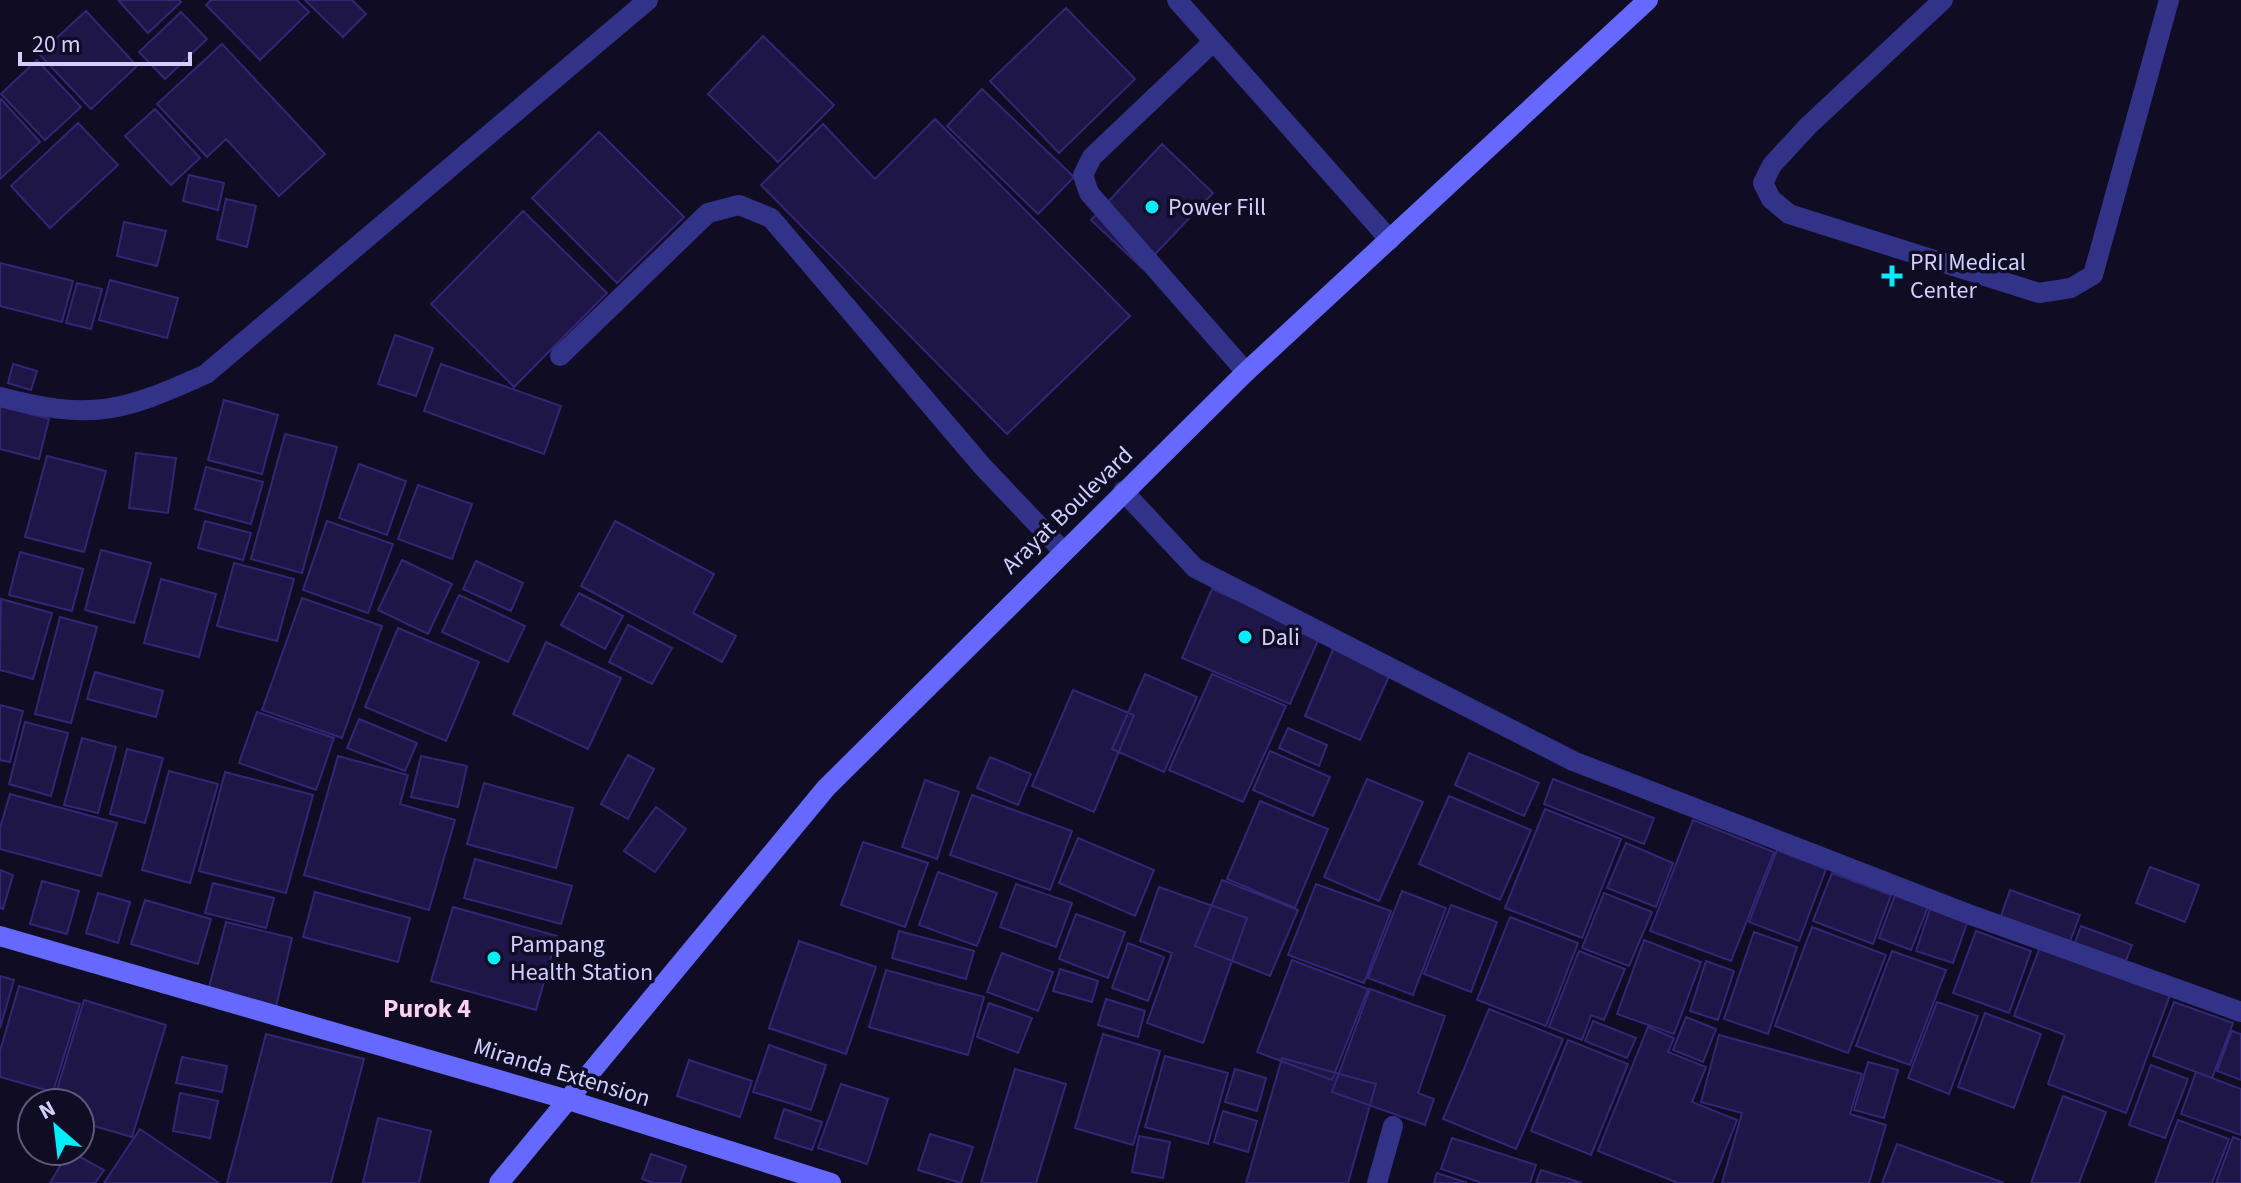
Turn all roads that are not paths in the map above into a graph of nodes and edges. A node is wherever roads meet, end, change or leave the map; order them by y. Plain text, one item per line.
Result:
1 (648, 0) edge
2 (1177, 0) edge
3 (1648, 0) edge
4 (1943, 0) edge
5 (2169, 0) edge
6 (1213, 42) junction
7 (1390, 240) junction
8 (560, 356) dead end
9 (1246, 372) junction
10 (0, 397) edge
11 (1123, 491) junction
12 (1062, 550) junction
13 (0, 936) edge
14 (2241, 1012) edge
15 (565, 1099) junction
16 (1393, 1126) dead end
17 (499, 1183) edge
18 (831, 1183) edge
19 (1377, 1183) edge

1 - 10 street
2 - 6 street
3 - 7 main road, Arayat Boulevard
4 - 5 street
6 - 7 street
6 - 9 street
7 - 9 main road, Arayat Boulevard
8 - 12 street
9 - 11 main road, Arayat Boulevard
11 - 12 main road, Arayat Boulevard
11 - 14 street
12 - 15 main road, Arayat Boulevard
13 - 15 main road, Miranda Extension
15 - 17 main road, Arayat Boulevard
15 - 18 main road, Miranda Extension
16 - 19 street

